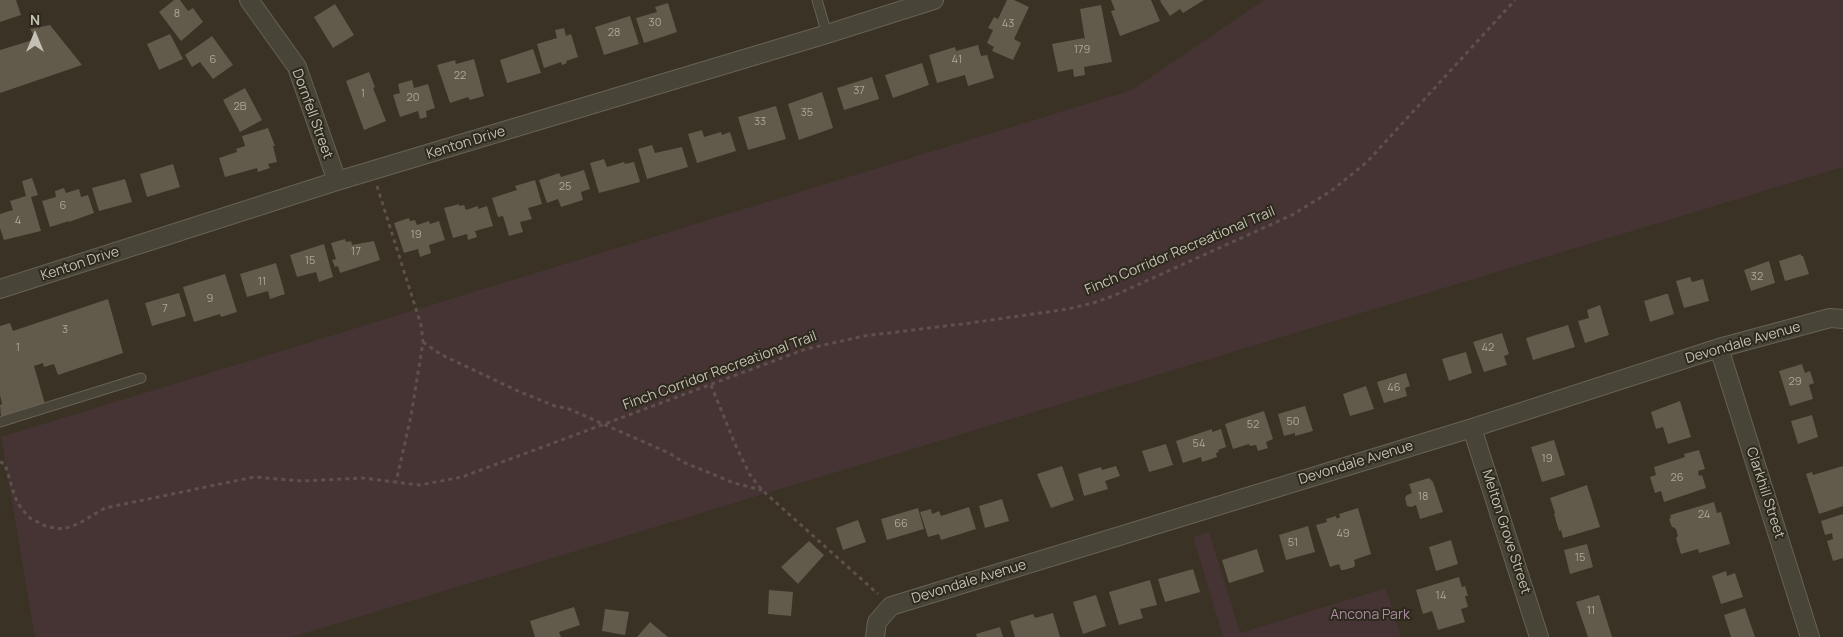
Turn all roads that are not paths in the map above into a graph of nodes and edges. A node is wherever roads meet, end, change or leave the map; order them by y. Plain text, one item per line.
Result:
1 (249, 0) edge
2 (817, 0) edge
3 (934, 0) edge
4 (827, 34) junction
5 (337, 181) junction
6 (0, 289) edge
7 (1843, 319) edge
8 (1719, 348) junction
9 (141, 378) dead end
10 (0, 422) edge
11 (1472, 428) junction
12 (876, 630) edge
13 (1539, 637) edge
14 (1810, 637) edge

1 - 5 street, Dornfell Street
2 - 4 lane
3 - 4 street, Kenton Drive
4 - 5 street, Kenton Drive
5 - 6 street, Kenton Drive
7 - 8 street, Devondale Avenue
8 - 11 street, Devondale Avenue
8 - 14 street, Clarkhill Street
9 - 10 lane
11 - 12 street, Devondale Avenue
11 - 13 street, Melton Grove Street

